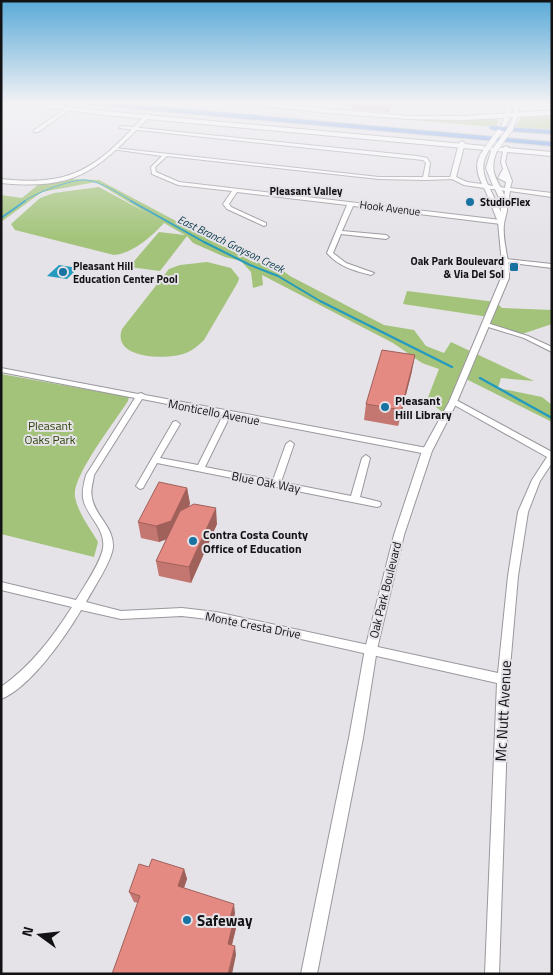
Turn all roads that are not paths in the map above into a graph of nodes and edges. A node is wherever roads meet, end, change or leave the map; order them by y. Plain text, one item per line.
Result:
1 (334, 148) edge
2 (461, 148) edge
3 (487, 148) edge
4 (496, 148) edge
5 (506, 148) edge
6 (512, 148) edge
7 (114, 149) joint
8 (552, 152) edge
9 (165, 155) junction
10 (505, 169) junction
11 (456, 170) junction
12 (453, 178) junction
13 (425, 179) junction
14 (1, 181) edge
15 (509, 181) junction
16 (484, 185) junction
17 (497, 188) junction
18 (236, 190) junction
19 (509, 190) junction
20 (552, 195) edge
21 (351, 203) junction
22 (504, 208) junction
23 (501, 222) junction
24 (264, 224) dead end
25 (338, 232) junction
26 (386, 237) dead end
27 (506, 261) junction
28 (552, 266) edge
29 (371, 273) dead end
30 (486, 325) junction
31 (552, 350) edge
32 (1, 370) edge
33 (140, 396) junction
34 (453, 402) junction
35 (227, 414) junction
36 (176, 424) dead end
37 (290, 444) dead end
38 (426, 451) junction
39 (552, 456) edge
40 (366, 458) dead end
41 (154, 460) junction
42 (200, 469) junction
43 (276, 484) junction
44 (140, 486) dead end
45 (355, 499) junction
46 (377, 504) dead end
47 (1, 586) edge
48 (80, 605) junction
49 (371, 650) junction
50 (503, 679) junction
51 (1, 694) edge
52 (309, 974) edge
53 (492, 974) edge

1 - 13 street
2 - 11 street
3 - 16 street, Oak Park Boulevard, bridge
4 - 17 street, bridge
5 - 10 street, Oak Park Boulevard
6 - 8 main road
7 - 9 street
7 - 14 street
9 - 13 street
9 - 18 street, Hook Avenue
10 - 15 street, Oak Park Boulevard
10 - 15 street, Oak Park Boulevard
11 - 12 street
11 - 16 street
12 - 13 street
12 - 16 street
15 - 19 street, Oak Park Boulevard
16 - 17 street
16 - 23 street, Oak Park Boulevard
17 - 19 street
17 - 22 street
18 - 21 street, Hook Avenue
18 - 24 street
19 - 20 street
19 - 22 street, Oak Park Boulevard
21 - 23 street, Hook Avenue
21 - 25 street
22 - 23 street, Oak Park Boulevard
23 - 27 street, Oak Park Boulevard
25 - 26 street
25 - 29 street
27 - 28 street
27 - 30 street, Oak Park Boulevard
30 - 31 street
30 - 34 street, Oak Park Boulevard
32 - 33 street, Monticello Avenue
33 - 35 street, Monticello Avenue
33 - 48 street
34 - 38 street, Oak Park Boulevard
34 - 39 street
35 - 38 street, Monticello Avenue
35 - 42 street
36 - 41 street
37 - 43 street
38 - 49 street, Oak Park Boulevard
39 - 50 street, Mc Nutt Avenue
40 - 45 street
41 - 42 street, Blue Oak Way
41 - 44 street
42 - 43 street, Blue Oak Way
43 - 45 street, Blue Oak Way
45 - 46 street, Blue Oak Way
47 - 48 street, Monte Cresta Drive
48 - 49 street, Monte Cresta Drive
48 - 51 street
49 - 50 street, Monte Cresta Drive
49 - 52 street, Oak Park Boulevard
50 - 53 street, Mc Nutt Avenue

